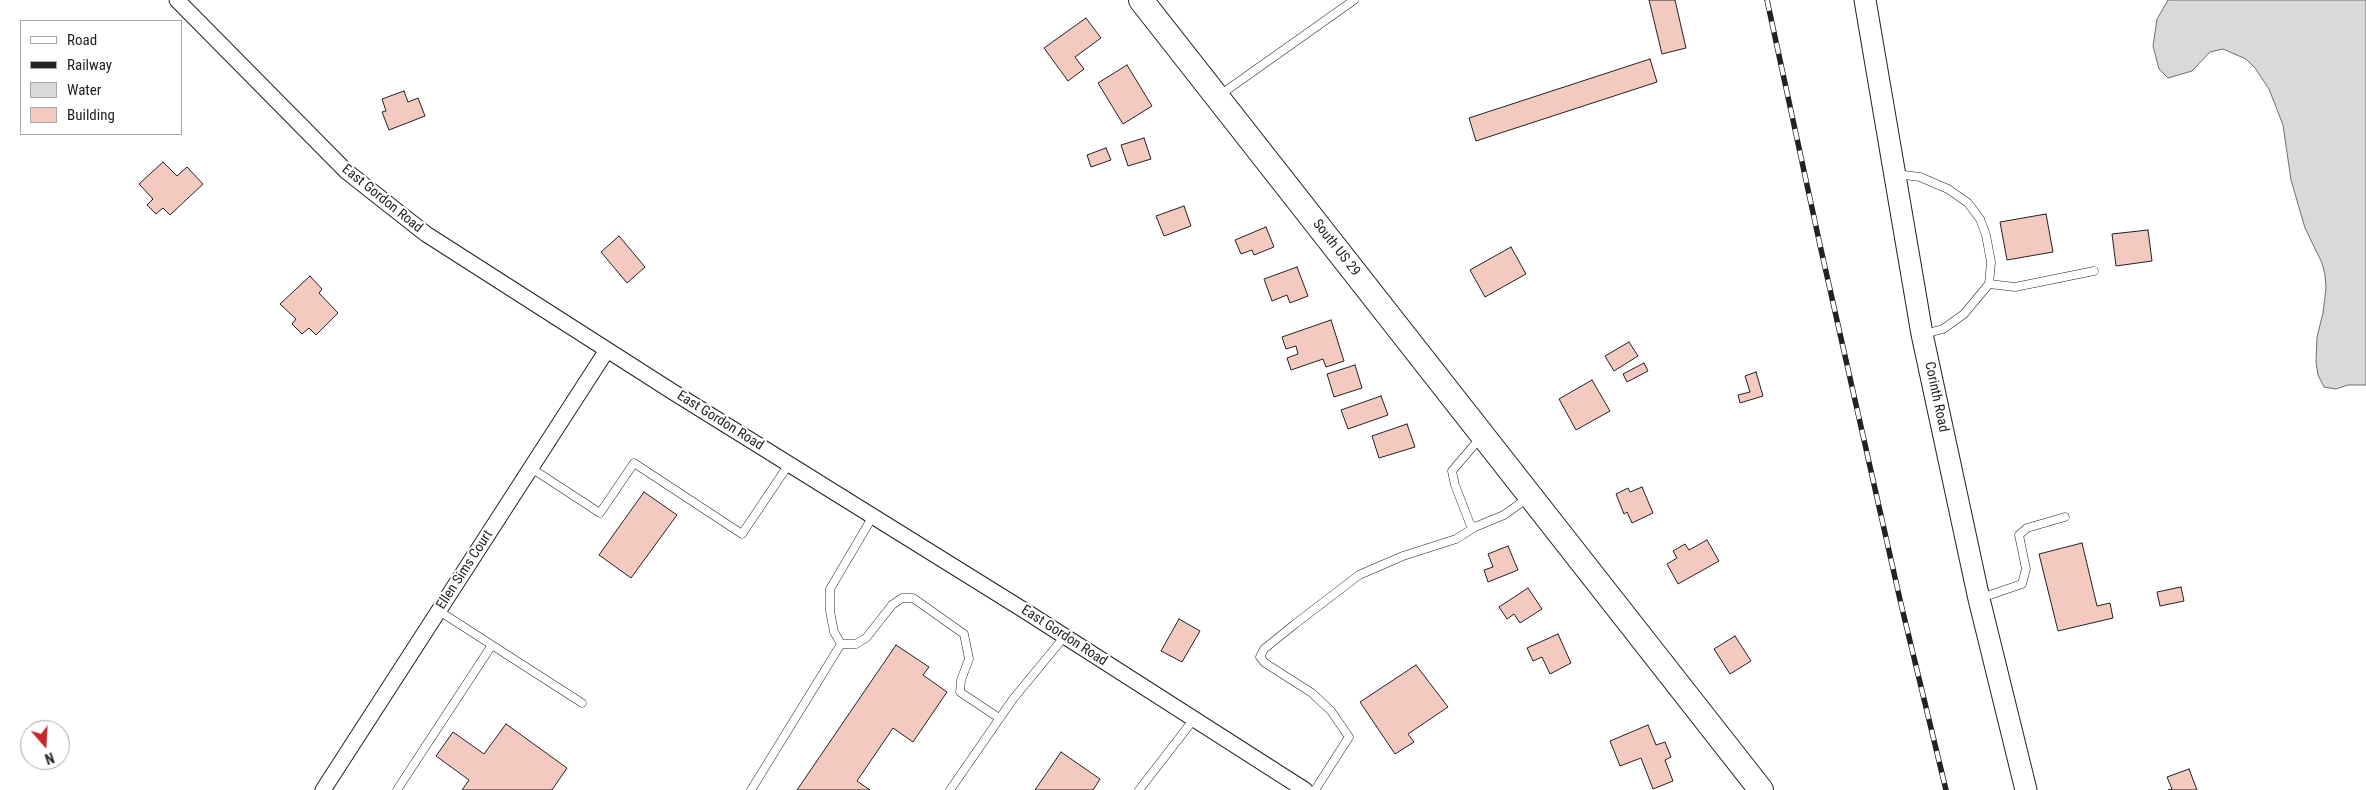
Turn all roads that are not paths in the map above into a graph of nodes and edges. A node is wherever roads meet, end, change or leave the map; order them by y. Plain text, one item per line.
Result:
1 (177, 0) edge
2 (1141, 0) edge
3 (1354, 0) edge
4 (1865, 0) edge
5 (1218, 96) junction
6 (1894, 174) junction
7 (2094, 271) dead end
8 (1990, 284) junction
9 (1922, 334) junction
10 (607, 350) junction
11 (1482, 435) junction
12 (789, 464) junction
13 (531, 468) junction
14 (1530, 496) junction
15 (873, 516) junction
16 (2065, 517) dead end
17 (1475, 527) junction
18 (1979, 599) junction
19 (440, 611) junction
20 (1065, 636) junction
21 (841, 644) junction
22 (492, 645) junction
23 (582, 703) dead end
24 (1000, 718) junction
25 (1194, 719) junction
26 (323, 790) edge
27 (397, 790) edge
28 (751, 790) edge
29 (950, 790) edge
30 (1139, 790) edge
31 (1305, 790) edge
32 (1315, 790) edge
33 (1761, 790) edge
34 (2026, 790) edge

1 - 10 street, East Gordon Road
2 - 5 main road, South US 29
3 - 5 lane
4 - 6 street, Corinth Road
5 - 11 main road, South US 29
6 - 8 lane
6 - 9 street, Corinth Road
7 - 8 lane
8 - 9 lane
9 - 18 street, Corinth Road
10 - 12 street, East Gordon Road
10 - 13 street, Ellen Sims Court
11 - 14 main road, South US 29
11 - 17 lane
12 - 13 lane
12 - 15 street, East Gordon Road
13 - 19 street, Ellen Sims Court
14 - 17 lane
14 - 33 main road, South US 29
15 - 20 street, East Gordon Road
15 - 21 lane
16 - 18 lane
17 - 32 lane
18 - 34 street, Corinth Road
19 - 22 lane
19 - 26 street, Ellen Sims Court
20 - 24 lane
20 - 25 street, East Gordon Road
21 - 24 lane
21 - 28 lane
22 - 23 lane
22 - 27 lane
24 - 29 lane
25 - 30 lane
25 - 31 street, East Gordon Road

